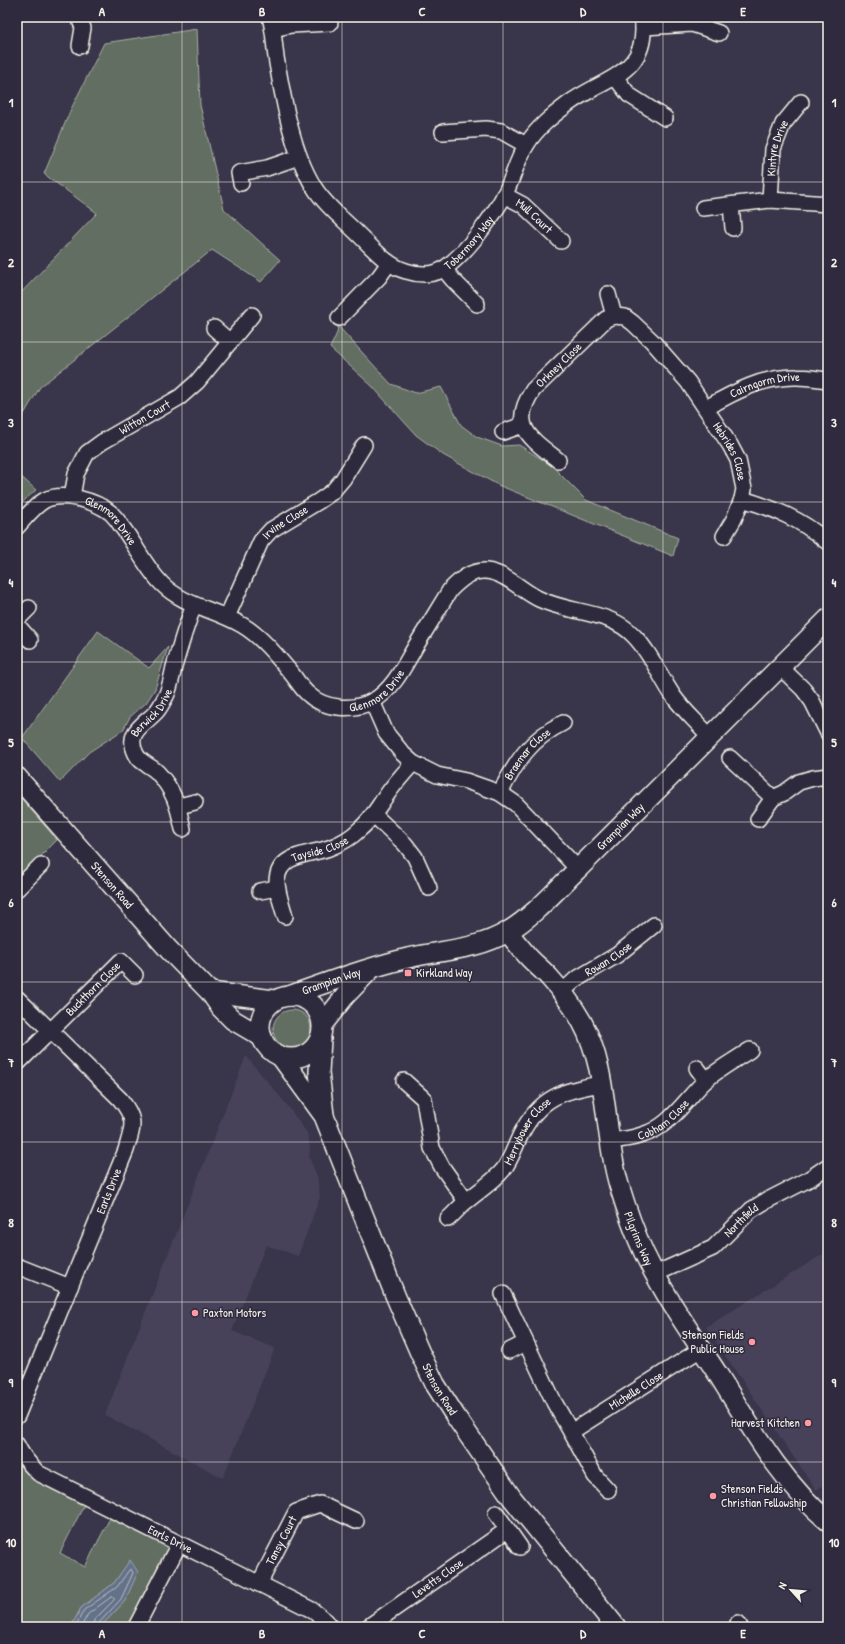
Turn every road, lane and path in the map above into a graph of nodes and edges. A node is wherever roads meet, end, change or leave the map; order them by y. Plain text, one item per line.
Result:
1 (79, 17) edge
2 (329, 17) edge
3 (643, 22) edge
4 (272, 23) edge
5 (719, 33) dead end
6 (80, 46) dead end
7 (615, 77) junction
8 (801, 102) dead end
9 (665, 118) dead end
10 (443, 132) dead end
11 (526, 145) junction
12 (299, 157) junction
13 (241, 183) dead end
14 (504, 195) junction
15 (770, 200) junction
16 (828, 204) edge
17 (731, 205) junction
18 (703, 208) dead end
19 (733, 228) dead end
20 (561, 241) dead end
21 (389, 263) junction
22 (444, 269) junction
23 (608, 294) dead end
24 (477, 304) dead end
25 (252, 315) dead end
26 (614, 316) junction
27 (339, 318) dead end
28 (214, 328) dead end
29 (230, 342) junction
30 (828, 380) edge
31 (706, 408) junction
32 (523, 426) junction
33 (503, 432) dead end
34 (364, 445) dead end
35 (558, 460) dead end
36 (72, 497) junction
37 (742, 499) junction
38 (17, 527) edge
39 (724, 536) dead end
40 (828, 539) edge
41 (194, 605) junction
42 (29, 608) dead end
43 (227, 617) junction
44 (828, 619) edge
45 (17, 620) edge
46 (17, 625) edge
47 (30, 640) dead end
48 (780, 667) junction
49 (372, 701) junction
50 (563, 723) dead end
51 (828, 733) edge
52 (710, 737) junction
53 (730, 758) dead end
54 (413, 763) junction
55 (828, 776) edge
56 (17, 777) edge
57 (500, 793) junction
58 (773, 798) junction
59 (195, 802) dead end
60 (178, 806) junction
61 (374, 815) junction
62 (758, 819) dead end
63 (183, 829) dead end
64 (41, 865) dead end
65 (578, 869) junction
66 (277, 888) junction
67 (429, 888) dead end
68 (17, 889) edge
69 (260, 891) dead end
70 (285, 916) dead end
71 (654, 925) dead end
72 (508, 932) junction
73 (374, 967) junction
74 (135, 975) dead end
75 (210, 992) junction
76 (562, 992) junction
77 (17, 998) edge
78 (282, 998) junction
79 (50, 1031) junction
80 (322, 1032) junction
81 (262, 1038) junction
82 (750, 1050) dead end
83 (281, 1057) junction
84 (17, 1064) edge
85 (404, 1081) dead end
86 (602, 1084) junction
87 (324, 1116) junction
88 (609, 1141) junction
89 (826, 1161) edge
90 (466, 1201) junction
91 (448, 1219) dead end
92 (17, 1266) edge
93 (655, 1274) junction
94 (70, 1287) junction
95 (503, 1294) dead end
96 (525, 1343) junction
97 (701, 1349) junction
98 (510, 1351) dead end
99 (17, 1416) edge
100 (571, 1432) junction
101 (17, 1444) edge
102 (608, 1490) dead end
103 (496, 1513) dead end
104 (356, 1521) dead end
105 (828, 1522) edge
106 (507, 1530) junction
107 (179, 1544) junction
108 (520, 1547) dead end
109 (259, 1584) junction
110 (136, 1627) edge
111 (330, 1627) edge
112 (368, 1627) edge
113 (616, 1627) edge

1 - 6 street
2 - 4 street
3 - 5 street
3 - 7 street, Tobermory Way
4 - 12 street, Tobermory Way
7 - 9 street
7 - 11 street, Tobermory Way
8 - 15 street, Kintyre Drive
10 - 11 street
11 - 14 street, Tobermory Way
12 - 13 street
12 - 21 street, Tobermory Way
14 - 20 street, Mull Court
14 - 22 street, Tobermory Way
15 - 16 street
15 - 17 street
17 - 18 street
17 - 19 street
21 - 22 street, Tobermory Way
21 - 27 street
22 - 24 street
23 - 26 street
25 - 29 street, Witton Court
26 - 31 street
26 - 32 street, Orkney Close
28 - 29 street
29 - 36 street, Witton Court
30 - 31 street, Cairngorm Drive
31 - 37 street, Hebrides Close
32 - 33 street
32 - 35 street
34 - 43 street, Irvine Close
36 - 38 street, Glenmore Drive
36 - 41 street, Glenmore Drive
37 - 39 street, Hebrides Close
37 - 40 street, Hebrides Close
41 - 43 street, Glenmore Drive
41 - 60 street, Berwick Drive
42 - 45 street
43 - 49 street, Glenmore Drive
44 - 48 street, Grampian Way
46 - 47 street
48 - 51 street
48 - 52 street, Grampian Way
49 - 52 street, Glenmore Drive
49 - 54 street
50 - 57 street, Braemar Close
52 - 65 street, Grampian Way
53 - 58 street
54 - 57 street
54 - 61 street, Tayside Close
55 - 58 street
56 - 75 street, Stenson Road
57 - 65 street
58 - 62 street
59 - 60 street
60 - 63 street, Berwick Drive
61 - 66 street, Tayside Close
61 - 67 street
64 - 68 street
65 - 72 street, Grampian Way
66 - 69 street
66 - 70 street, Tayside Close
71 - 76 street, Rowan Close
72 - 73 street, Grampian Way
72 - 76 street, Pilgrims Way
73 - 78 street, Grampian Way
73 - 80 street, Grampian Way
74 - 79 street, Buckthorn Close
75 - 78 street
75 - 81 street, Stenson Road
76 - 86 street, Pilgrims Way
77 - 79 street, Earls Drive
78 - 80 street
78 - 81 street
79 - 84 street
79 - 94 street, Earls Drive
80 - 83 street
80 - 87 street, Stenson Road
81 - 83 street
82 - 88 street, Cobham Close
83 - 87 street, Stenson Road
85 - 90 street
86 - 88 street, Pilgrims Way
86 - 90 street, Merrybower Close
87 - 113 street, Stenson Road
88 - 93 street, Pilgrims Way
89 - 93 street, Northfield
90 - 91 street, Merrybower Close
92 - 94 street
93 - 97 street, Pilgrims Way
94 - 99 street, Earls Drive
95 - 96 street
96 - 98 street
96 - 100 street
97 - 100 street, Michelle Close
97 - 105 street, Pilgrims Way
100 - 102 street
101 - 107 street, Earls Drive
103 - 106 street
104 - 109 street, Tansy Court
106 - 108 street
106 - 112 street, Levetts Close
107 - 109 street, Earls Drive
107 - 110 street
109 - 111 street, Earls Drive

